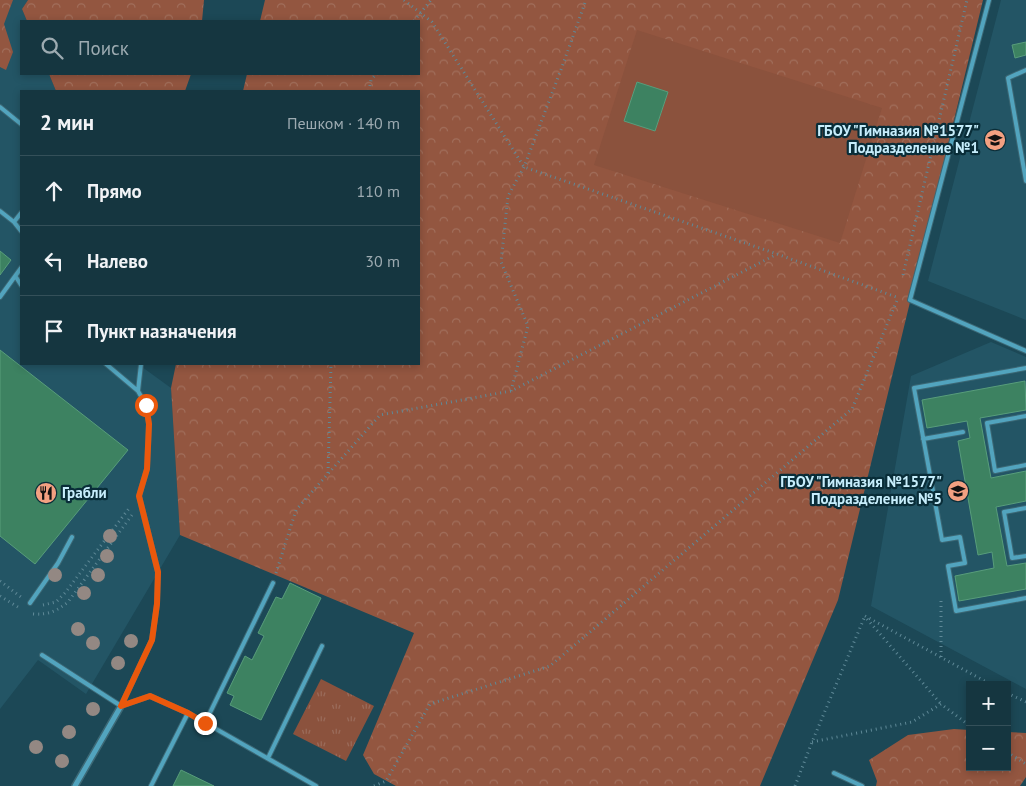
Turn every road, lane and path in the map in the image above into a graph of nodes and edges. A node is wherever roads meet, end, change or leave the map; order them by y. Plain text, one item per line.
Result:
1 (404, 0) edge
2 (431, 0) edge
3 (586, 0) edge
4 (967, 0) edge
5 (989, 0) edge
6 (420, 13) junction
7 (415, 20) edge
8 (1026, 70) edge
9 (375, 75) edge
10 (369, 90) edge
11 (0, 107) edge
12 (20, 123) edge
13 (524, 167) junction
14 (1026, 181) edge
15 (0, 211) edge
16 (20, 214) edge
17 (14, 222) junction
18 (20, 230) edge
19 (777, 254) junction
20 (20, 270) edge
21 (16, 277) junction
22 (902, 278) dead end
23 (20, 283) edge
24 (900, 288) dead end
25 (0, 296) edge
26 (898, 298) junction
27 (1026, 351) edge
28 (107, 365) edge
29 (141, 365) edge
30 (331, 365) edge
31 (1026, 368) edge
32 (138, 391) junction
33 (511, 392) junction
34 (1026, 416) edge
35 (962, 432) dead end
36 (923, 439) junction
37 (1026, 465) edge
38 (328, 474) junction
39 (139, 496) junction
40 (140, 504) junction
41 (1026, 508) edge
42 (72, 537) dead end
43 (1026, 556) edge
44 (0, 581) edge
45 (273, 583) joint
46 (0, 596) edge
47 (1026, 598) edge
48 (30, 603) junction
49 (866, 616) junction
50 (941, 644) dead end
51 (322, 646) dead end
52 (42, 655) dead end
53 (941, 657) junction
54 (985, 681) edge
55 (1011, 695) edge
56 (1026, 702) edge
57 (941, 704) junction
58 (121, 706) junction
59 (188, 713) junction
60 (205, 723) junction
61 (966, 723) edge
62 (812, 742) junction
63 (1011, 755) edge
64 (268, 758) junction
65 (1026, 764) edge
66 (834, 773) dead end
67 (75, 786) edge
68 (151, 786) edge
69 (316, 786) edge
70 (374, 786) edge
71 (795, 786) edge
72 (862, 786) edge

1 - 6 path
2 - 6 path
3 - 13 path
4 - 22 path
5 - 27 lane
6 - 7 path
6 - 13 path
8 - 14 lane
9 - 10 path
11 - 12 lane
13 - 19 path
13 - 33 path
15 - 17 lane
16 - 17 lane
17 - 18 lane
19 - 26 path
19 - 33 path
20 - 21 lane
21 - 23 lane
21 - 25 lane
24 - 26 path
26 - 70 path
28 - 32 lane
29 - 32 lane
30 - 38 path
31 - 36 lane
32 - 39 lane
33 - 38 path
34 - 37 lane
35 - 36 lane
36 - 47 lane
38 - 45 path
39 - 40 lane
39 - 48 path
40 - 46 path
40 - 58 lane
41 - 43 lane
42 - 48 lane
44 - 48 path
45 - 60 lane
49 - 53 path
49 - 57 path
49 - 62 path
50 - 53 path
51 - 64 lane
52 - 58 lane
53 - 54 path
55 - 56 path
57 - 61 path
57 - 62 path
58 - 59 lane
58 - 67 street
59 - 60 lane
59 - 68 lane
60 - 64 lane
62 - 71 path
63 - 65 path
64 - 69 lane
66 - 72 lane

